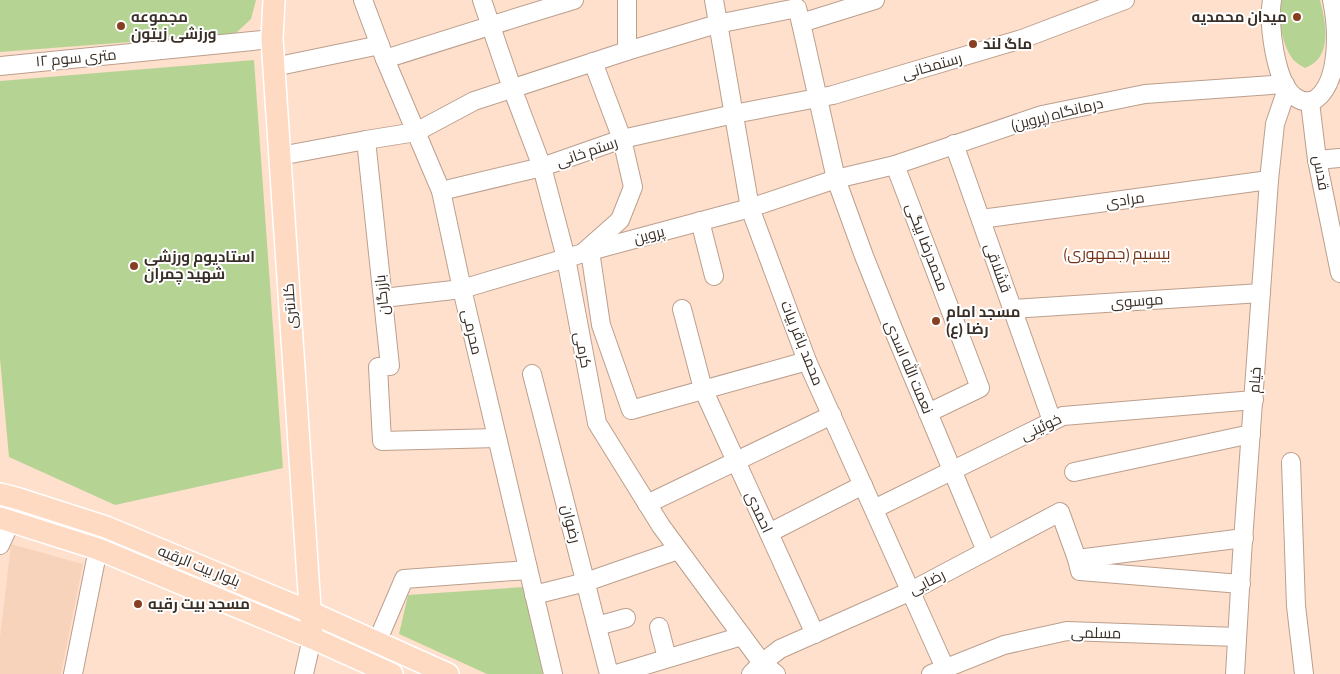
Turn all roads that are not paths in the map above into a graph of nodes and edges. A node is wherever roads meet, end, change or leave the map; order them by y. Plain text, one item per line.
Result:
1 (274, 0) edge
2 (363, 0) edge
3 (482, 0) edge
4 (574, 0) edge
5 (627, 0) edge
6 (714, 0) edge
7 (875, 0) edge
8 (1125, 0) edge
9 (1272, 0) edge
10 (1332, 0) edge
11 (797, 10) edge
12 (718, 24) junction
13 (490, 25) junction
14 (272, 39) junction
15 (627, 50) junction
16 (382, 52) junction
17 (1339, 54) edge
18 (593, 62) junction
19 (0, 66) edge
20 (274, 67) junction
21 (1286, 86) junction
22 (512, 88) junction
23 (818, 98) junction
24 (1310, 102) junction
25 (734, 114) junction
26 (416, 132) junction
27 (622, 139) junction
28 (366, 140) junction
29 (954, 144) junction
30 (280, 156) junction
31 (1340, 158) edge
32 (1318, 160) junction
33 (895, 165) junction
34 (542, 167) junction
35 (836, 180) junction
36 (1269, 180) junction
37 (441, 191) junction
38 (750, 208) junction
39 (981, 219) junction
40 (700, 221) junction
41 (579, 255) junction
42 (1340, 273) edge
43 (714, 276) dead end
44 (462, 289) junction
45 (1261, 293) junction
46 (383, 298) junction
47 (682, 309) dead end
48 (1013, 309) junction
49 (808, 361) junction
50 (532, 374) dead end
51 (703, 389) junction
52 (1254, 400) junction
53 (928, 413) junction
54 (832, 415) junction
55 (1052, 421) junction
56 (1251, 434) junction
57 (497, 438) junction
58 (736, 461) junction
59 (1291, 462) dead end
60 (952, 470) junction
61 (1074, 472) dead end
62 (863, 485) junction
63 (0, 494) edge
64 (647, 504) junction
65 (874, 509) junction
66 (5, 519) edge
67 (769, 533) junction
68 (1244, 538) junction
69 (0, 545) edge
70 (98, 549) junction
71 (678, 550) junction
72 (986, 552) junction
73 (1077, 559) junction
74 (528, 570) junction
75 (586, 582) junction
76 (1241, 584) junction
77 (910, 591) junction
78 (534, 595) junction
79 (310, 612) junction
80 (626, 618) dead end
81 (597, 626) junction
82 (659, 627) dead end
83 (814, 634) junction
84 (742, 636) junction
85 (1237, 637) junction
86 (312, 638) junction
87 (377, 642) junction
88 (667, 658) junction
89 (756, 668) edge
90 (938, 671) edge
91 (73, 674) edge
92 (304, 674) edge
93 (392, 674) edge
94 (448, 674) edge
95 (553, 674) edge
96 (610, 674) edge
97 (616, 674) edge
98 (776, 674) edge
99 (1235, 674) edge
100 (1304, 674) edge

1 - 14 main road, کلانتری
2 - 16 street, محرمی
3 - 13 street, کرمی
4 - 13 street
5 - 15 street
6 - 12 street, محمد باقر بیات
7 - 11 street
8 - 23 street, رستمخانی
9 - 21 street
10 - 17 street
11 - 12 street
11 - 23 street, نعمت الله اسدی
12 - 15 street
12 - 25 street, محمد باقر بیات
13 - 16 street
13 - 22 street, کرمی
14 - 19 street, ۱۲ متری سوم
14 - 20 main road, کلانتری
15 - 18 street
16 - 20 street
16 - 26 street, محرمی
17 - 24 street
18 - 22 street
18 - 27 street
20 - 30 main road, کلانتری
21 - 24 street
21 - 29 street, درمانگاه (پروین)
21 - 36 street, خیام
22 - 26 street
22 - 34 street, کرمی
23 - 25 street, رستمخانی
23 - 35 street, نعمت الله اسدی
24 - 32 street, قدس
25 - 27 street, رستم خانی
25 - 38 street, محمد باقر بیات
26 - 28 street
26 - 37 street, محرمی
27 - 34 street, رستم خانی
27 - 41 street
28 - 30 street
28 - 46 street, بازرگان
29 - 33 street, درمانگاه (پروین)
29 - 39 street, قشلاقی
30 - 79 main road, کلانتری
31 - 32 street
32 - 42 street, قدس
33 - 35 street, درمانگاه (پروین)
33 - 53 street, محمدرضا بیگی
34 - 37 street, رستم خانی
34 - 41 street, کرمی
35 - 38 street, پروین
35 - 53 street, نعمت الله اسدی
36 - 39 street, مرادی
36 - 45 street, خیام
37 - 44 street, محرمی
38 - 40 street, پروین
38 - 49 street, محمد باقر بیات
39 - 48 street, قشلاقی
40 - 41 street, پروین
40 - 43 street
41 - 44 street, پروین
41 - 51 street
41 - 64 street, کرمی
44 - 46 street, پروین
44 - 57 street, محرمی
45 - 48 street, موسوی
45 - 52 street, خیام
46 - 57 street, بازرگان
47 - 51 street, احمدی
48 - 55 street, قشلاقی
49 - 51 street
49 - 54 street, محمد باقر بیات
50 - 75 street, رضوان
51 - 58 street, احمدی
52 - 55 street, خوئینی
52 - 56 street, خیام
53 - 60 street, نعمت الله اسدی
54 - 58 street
54 - 62 street, محمد باقر بیات
55 - 60 street, خوئینی
56 - 61 street
56 - 68 street, خیام
57 - 74 street, محرمی
58 - 64 street
58 - 67 street, احمدی
59 - 100 street
60 - 65 street, خوئینی
60 - 72 street, نعمت الله اسدی
62 - 65 street, محمد باقر بیات
62 - 67 street
63 - 79 main road, بلوار بیت الرقیه
64 - 71 street, کرمی
65 - 77 street, محمد باقر بیات
66 - 69 street
66 - 70 main road, بلوار بیت الرقیه
67 - 83 street, احمدی
68 - 73 street
68 - 76 street, خیام
70 - 86 main road, بلوار بیت الرقیه
70 - 91 street
71 - 75 street
71 - 84 street, کرمی
72 - 73 street, رضایی
72 - 77 street, رضایی
73 - 76 street
74 - 78 street, محرمی
74 - 87 street
75 - 78 street
75 - 81 street, رضوان
76 - 85 street, خیام
77 - 83 street, رضایی
77 - 90 street, محمد باقر بیات
78 - 95 street, محرمی
79 - 86 main road, کلانتری
79 - 87 main road, بلوار بیت الرقیه
80 - 81 street
81 - 96 street, رضوان
82 - 88 street
83 - 89 street, رضایی
84 - 88 street
84 - 89 street, کرمی
85 - 90 street, مسلمی
85 - 99 street, خیام
86 - 92 street
86 - 93 main road, بلوار بیت الرقیه
87 - 94 main road, بلوار بیت الرقیه
88 - 97 street
89 - 98 street, کرمی

